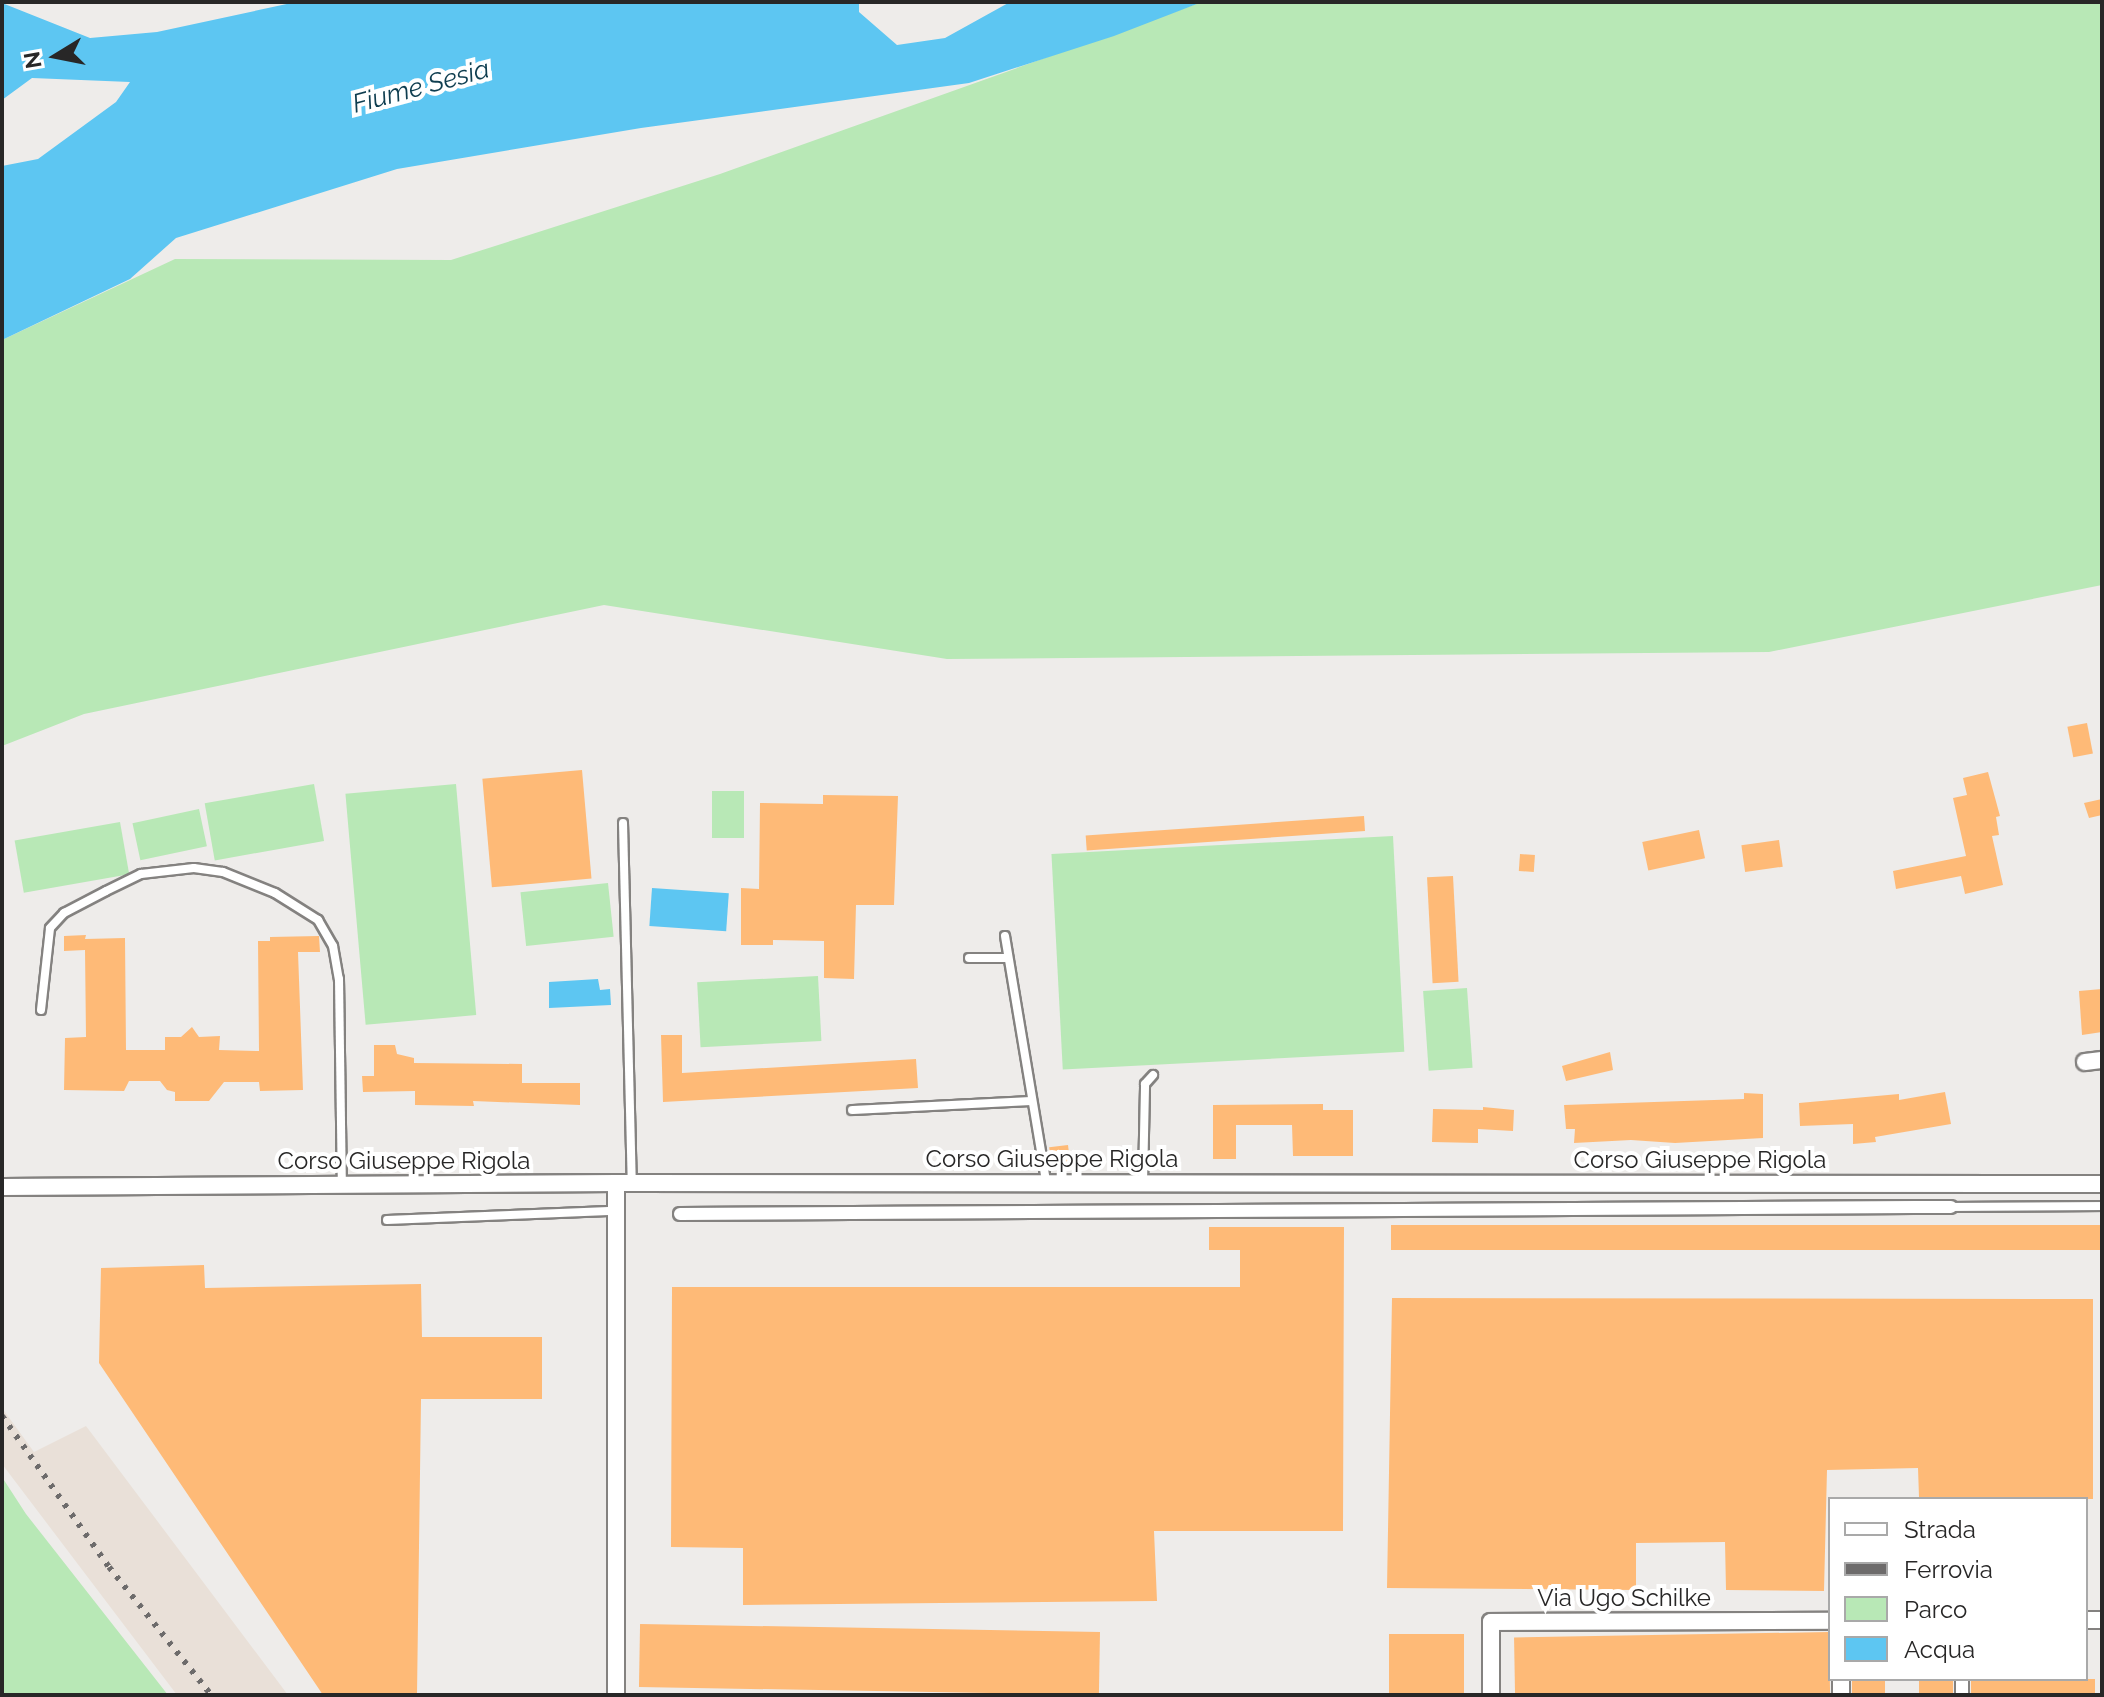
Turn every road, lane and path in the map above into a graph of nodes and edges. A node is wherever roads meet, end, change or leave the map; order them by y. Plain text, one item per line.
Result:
1 (623, 823) dead end
2 (1005, 936) dead end
3 (969, 958) dead end
4 (1007, 958) junction
5 (41, 1010) dead end
6 (2102, 1060) edge
7 (2085, 1062) dead end
8 (1153, 1075) dead end
9 (1032, 1101) junction
10 (852, 1110) dead end
11 (624, 1183) junction
12 (1046, 1183) junction
13 (1143, 1184) junction
14 (1972, 1184) junction
15 (2102, 1184) edge
16 (342, 1185) junction
17 (2, 1187) edge
18 (2102, 1206) edge
19 (1951, 1207) joint
20 (1973, 1207) junction
21 (616, 1211) junction
22 (680, 1214) dead end
23 (387, 1220) dead end
24 (1828, 1621) edge
25 (616, 1695) edge
26 (1491, 1695) edge

1 - 11 lane
2 - 4 lane
3 - 4 lane
4 - 9 lane
5 - 16 lane
6 - 7 street
8 - 13 lane
9 - 10 lane
9 - 12 lane
11 - 12 street, Corso Giuseppe Rigola
11 - 16 street, Corso Giuseppe Rigola
11 - 21 street
12 - 13 street, Corso Giuseppe Rigola
13 - 14 street, Corso Giuseppe Rigola
14 - 15 street, Corso Giuseppe Rigola
14 - 20 lane
16 - 17 street, Corso Giuseppe Rigola
18 - 20 lane
19 - 20 lane
19 - 22 street
21 - 23 lane
21 - 25 street
24 - 26 street, Via Ugo Schilke

